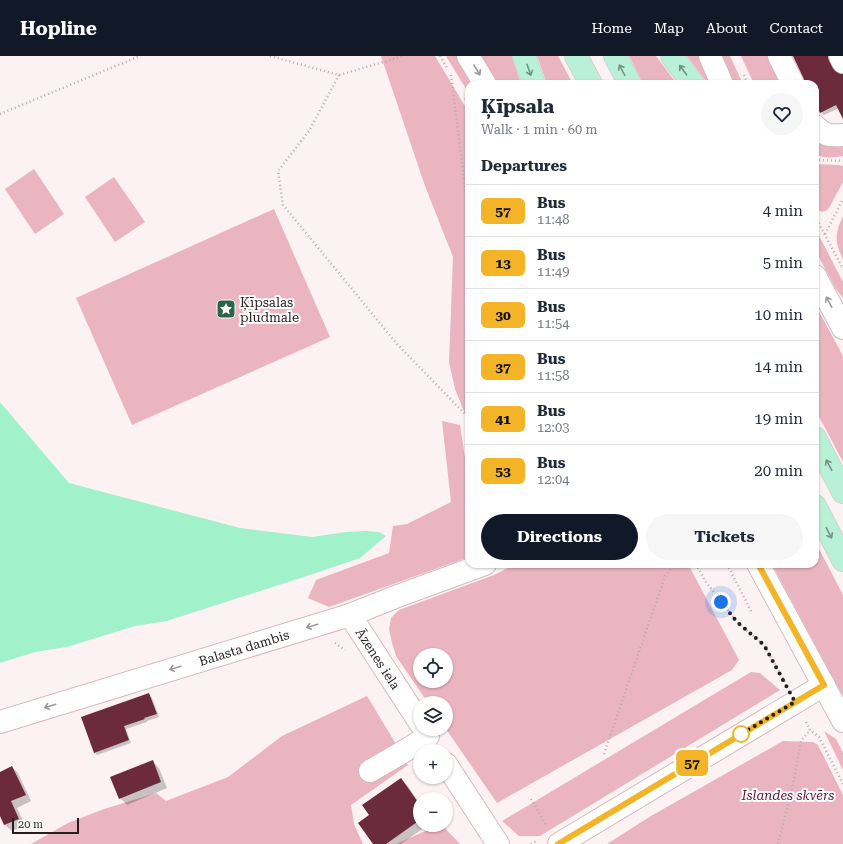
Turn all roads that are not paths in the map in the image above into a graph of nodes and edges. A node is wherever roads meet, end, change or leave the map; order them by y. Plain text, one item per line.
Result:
1 (468, 56) edge
2 (524, 56) edge
3 (576, 56) edge
4 (615, 56) edge
5 (672, 56) edge
6 (710, 56) edge
7 (779, 56) edge
8 (840, 56) edge
9 (843, 62) edge
10 (483, 80) edge
11 (533, 80) edge
12 (589, 80) edge
13 (628, 80) edge
14 (691, 80) edge
15 (720, 80) edge
16 (791, 80) edge
17 (819, 131) edge
18 (843, 135) edge
19 (819, 283) edge
20 (843, 328) edge
21 (819, 446) edge
22 (843, 492) edge
23 (819, 514) edge
24 (843, 560) edge
25 (474, 568) edge
26 (760, 568) edge
27 (350, 615) junction
28 (824, 685) junction
29 (413, 713) edge
30 (843, 721) edge
31 (0, 722) edge
32 (426, 736) edge
33 (370, 771) dead end
34 (453, 775) edge
35 (498, 844) edge
36 (558, 844) edge

1 -> 10 street
2 -> 11 main road
3 - 12 main road
13 -> 4 main road
14 -> 5 main road
6 - 15 street
7 - 16 street
8 - 9 street
17 - 18 street
20 -> 19 street
22 -> 21 main road
23 -> 24 main road
25 - 27 street, Balasta dambis
26 - 28 street
27 - 29 street, Āzenes iela
27 -> 31 street, Balasta dambis
28 - 30 street
28 - 36 street
32 - 33 street
34 - 35 street

